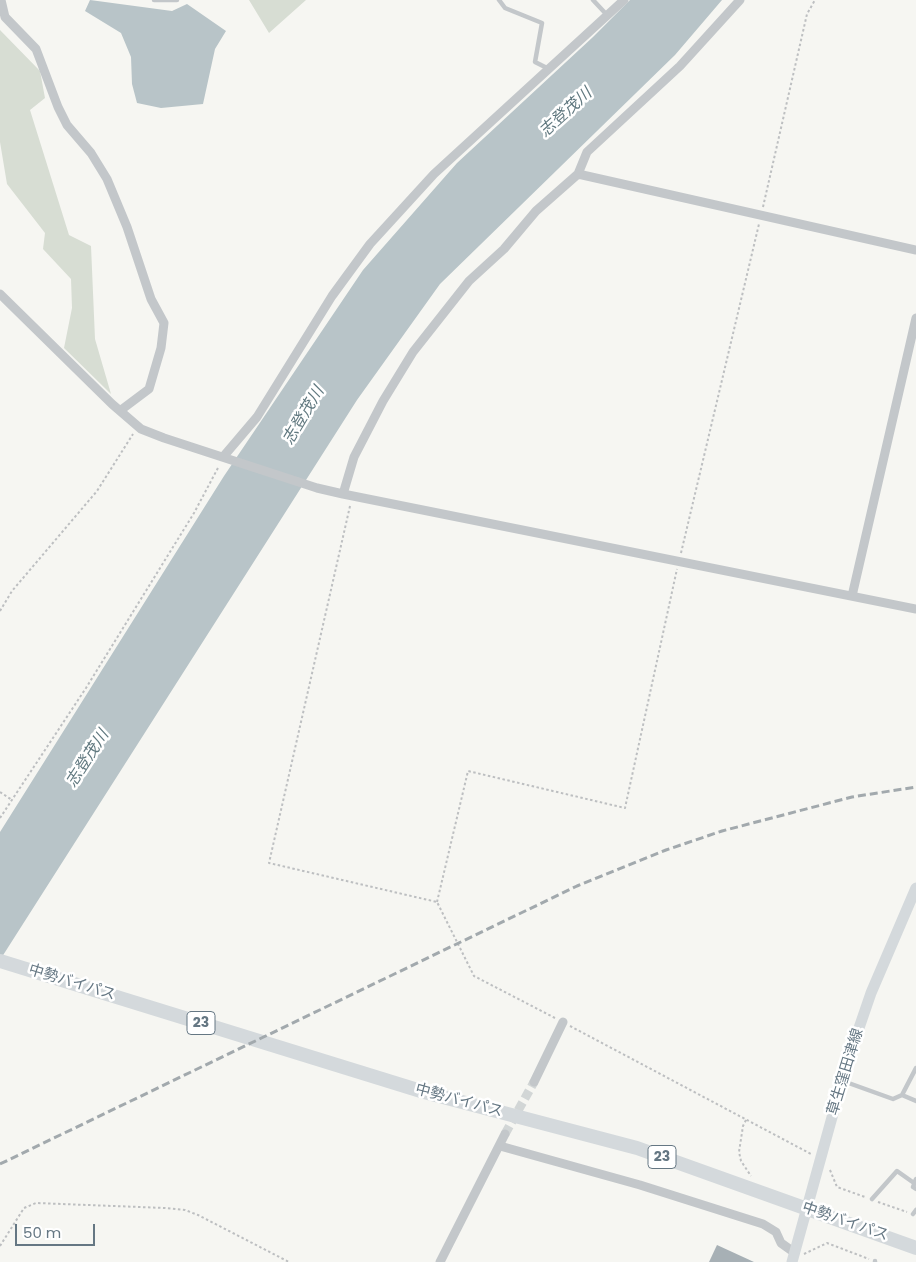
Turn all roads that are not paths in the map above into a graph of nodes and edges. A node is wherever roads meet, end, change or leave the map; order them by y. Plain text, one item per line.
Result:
1 (1, 0) edge
2 (154, 0) edge
3 (177, 0) edge
4 (499, 0) edge
5 (593, 0) edge
6 (624, 0) edge
7 (740, 0) edge
8 (608, 16) junction
9 (549, 69) junction
10 (578, 174) junction
11 (916, 250) edge
12 (0, 294) edge
13 (916, 318) edge
14 (121, 410) junction
15 (226, 458) junction
16 (347, 495) junction
17 (852, 596) junction
18 (916, 609) edge
19 (916, 888) edge
20 (0, 961) edge
21 (563, 1022) road end
22 (916, 1068) edge
23 (842, 1081) junction
24 (534, 1082) tunnel mouth
25 (902, 1095) junction
26 (916, 1101) edge
27 (505, 1134) tunnel mouth
28 (500, 1146) junction
29 (915, 1181) edge
30 (916, 1189) edge
31 (872, 1199) road end
32 (806, 1208) junction
33 (914, 1247) edge
34 (793, 1257) edge
35 (440, 1262) edge

1 - 14 street
2 - 3 lane
4 - 9 lane
5 - 8 lane
6 - 8 street
7 - 10 street
8 - 9 street
9 - 15 street
10 - 11 street
10 - 16 street
12 - 14 street
13 - 17 street
14 - 15 street
15 - 16 street
16 - 17 street
17 - 18 street
19 - 23 main road, 草生窪田津線
20 - 32 highway, 中勢バイパス / 23
21 - 24 street
22 - 25 lane
23 - 25 lane
23 - 32 main road, 草生窪田津線
25 - 26 lane
27 - 28 street
28 - 34 street
28 - 35 street
29 - 30 lane
29 - 31 lane
32 - 33 highway, 中勢バイパス / 23
32 - 34 main road, 草生窪田津線

